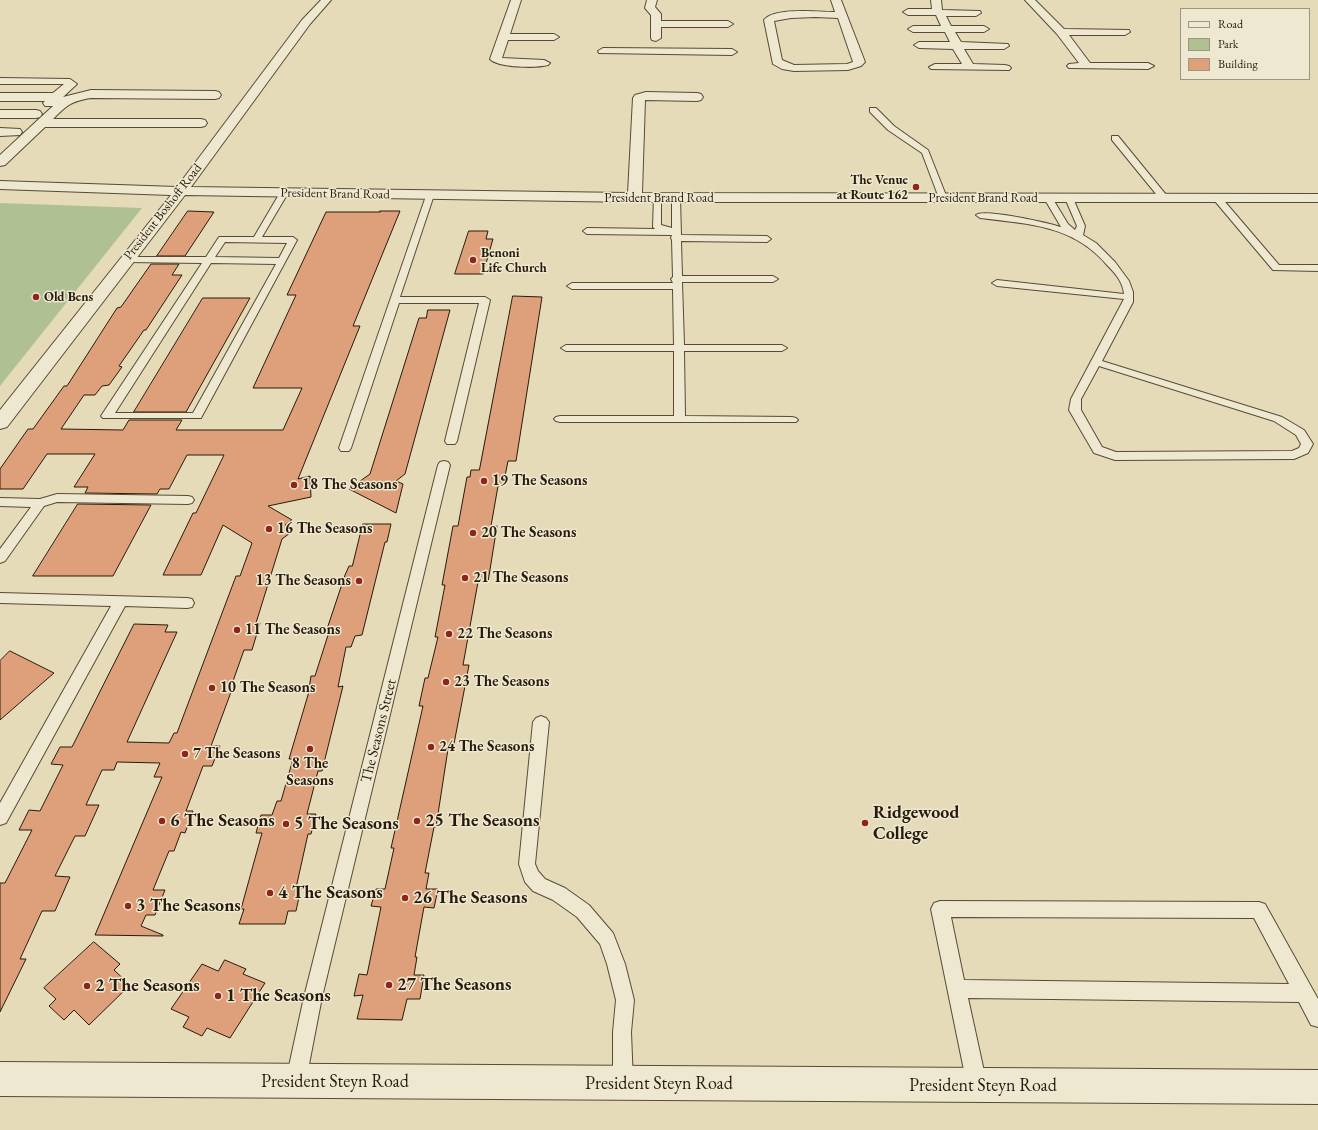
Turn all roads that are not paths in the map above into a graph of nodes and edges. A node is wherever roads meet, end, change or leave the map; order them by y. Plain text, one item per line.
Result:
1 (326, 0) edge
2 (516, 0) edge
3 (652, 0) edge
4 (836, 0) edge
5 (936, 0) edge
6 (1030, 0) edge
7 (908, 12) dead end
8 (939, 12) junction
9 (976, 13) dead end
10 (658, 14) junction
11 (842, 15) junction
12 (728, 24) dead end
13 (948, 28) junction
14 (984, 28) dead end
15 (913, 29) dead end
16 (1061, 32) junction
17 (1125, 32) dead end
18 (503, 36) junction
19 (554, 37) dead end
20 (919, 45) dead end
21 (957, 45) junction
22 (1004, 46) dead end
23 (603, 51) dead end
24 (656, 51) junction
25 (732, 52) dead end
26 (544, 63) dead end
27 (1073, 66) dead end
28 (1088, 66) junction
29 (1148, 66) dead end
30 (935, 67) dead end
31 (969, 67) junction
32 (1005, 68) dead end
33 (0, 81) edge
34 (215, 95) dead end
35 (0, 97) edge
36 (57, 97) junction
37 (697, 97) dead end
38 (873, 110) dead end
39 (0, 114) edge
40 (39, 118) junction
41 (201, 123) dead end
42 (0, 132) edge
43 (16, 132) junction
44 (1115, 138) dead end
45 (0, 147) edge
46 (0, 162) edge
47 (0, 185) edge
48 (180, 192) junction
49 (284, 193) junction
50 (430, 195) junction
51 (635, 198) junction
52 (657, 198) junction
53 (676, 198) junction
54 (943, 198) junction
55 (1048, 198) junction
56 (1069, 198) junction
57 (1164, 198) junction
58 (1217, 198) junction
59 (1318, 198) edge
60 (980, 215) dead end
61 (587, 231) dead end
62 (675, 235) junction
63 (1078, 236) junction
64 (767, 239) dead end
65 (256, 240) junction
66 (127, 259) junction
67 (208, 260) junction
68 (282, 261) junction
69 (1318, 268) edge
70 (773, 279) dead end
71 (676, 282) junction
72 (997, 282) dead end
73 (572, 286) dead end
74 (1129, 297) junction
75 (395, 300) junction
76 (566, 348) dead end
77 (678, 348) junction
78 (782, 348) dead end
79 (1096, 362) junction
80 (560, 419) dead end
81 (680, 419) junction
82 (792, 420) dead end
83 (0, 423) edge
84 (451, 441) dead end
85 (345, 448) dead end
86 (444, 465) dead end
87 (188, 500) dead end
88 (0, 502) edge
89 (40, 503) junction
90 (0, 558) edge
91 (0, 598) edge
92 (121, 601) junction
93 (187, 602) dead end
94 (541, 722) dead end
95 (0, 818) edge
96 (957, 989) junction
97 (1304, 993) junction
98 (1318, 1018) edge
99 (0, 1080) edge
100 (296, 1082) junction
101 (623, 1084) junction
102 (977, 1085) junction
103 (1318, 1087) edge

1 - 48 street, President Boshoff Road
2 - 18 street
3 - 10 street
4 - 11 street
5 - 8 street
6 - 16 street
7 - 8 street
8 - 9 street
8 - 13 street
10 - 12 street
10 - 24 street
11 - 11 street
13 - 14 street
13 - 15 street
13 - 21 street
16 - 17 street
16 - 28 street
18 - 19 street
18 - 26 street
20 - 21 street
21 - 22 street
21 - 31 street
23 - 24 street
24 - 25 street
27 - 28 street
28 - 29 street
30 - 31 street
31 - 32 street
33 - 36 street
34 - 40 street
35 - 36 street
36 - 40 street
37 - 51 street
38 - 54 lane
39 - 40 street
40 - 41 street
40 - 43 street
40 - 46 street
42 - 43 street
43 - 45 street
44 - 57 lane
47 - 48 street, President Brand Road
48 - 49 street, President Brand Road
48 - 66 street, President Boshoff Road
49 - 50 street, President Brand Road
49 - 65 lane
50 - 51 street, President Brand Road
50 - 75 lane
51 - 52 street, President Brand Road
52 - 53 street, President Brand Road
52 - 62 lane
53 - 54 street, President Brand Road
53 - 62 lane
54 - 55 street, President Brand Road
55 - 56 street, President Brand Road
55 - 63 lane
56 - 57 street, President Brand Road
56 - 63 lane
57 - 58 street, President Brand Road
58 - 59 street, President Brand Road
58 - 69 lane
60 - 63 lane
61 - 62 lane
62 - 64 lane
62 - 71 lane
63 - 74 lane
65 - 67 lane
65 - 68 lane
66 - 67 lane
66 - 83 street, President Boshoff Road
67 - 68 lane
67 - 68 lane
70 - 71 lane
71 - 73 lane
71 - 77 lane
72 - 74 lane
74 - 79 lane
75 - 84 lane
75 - 85 lane
76 - 77 lane
77 - 78 lane
77 - 81 lane
79 - 79 lane
80 - 81 lane
81 - 82 lane
86 - 100 lane, The Seasons Street
87 - 89 lane
88 - 89 lane
89 - 90 lane
91 - 92 lane
92 - 93 lane
92 - 95 lane
94 - 101 lane
96 - 97 lane
96 - 97 lane
96 - 102 lane
97 - 98 lane
99 - 100 street, President Steyn Road
100 - 101 street, President Steyn Road
101 - 102 street, President Steyn Road
102 - 103 street, President Steyn Road

